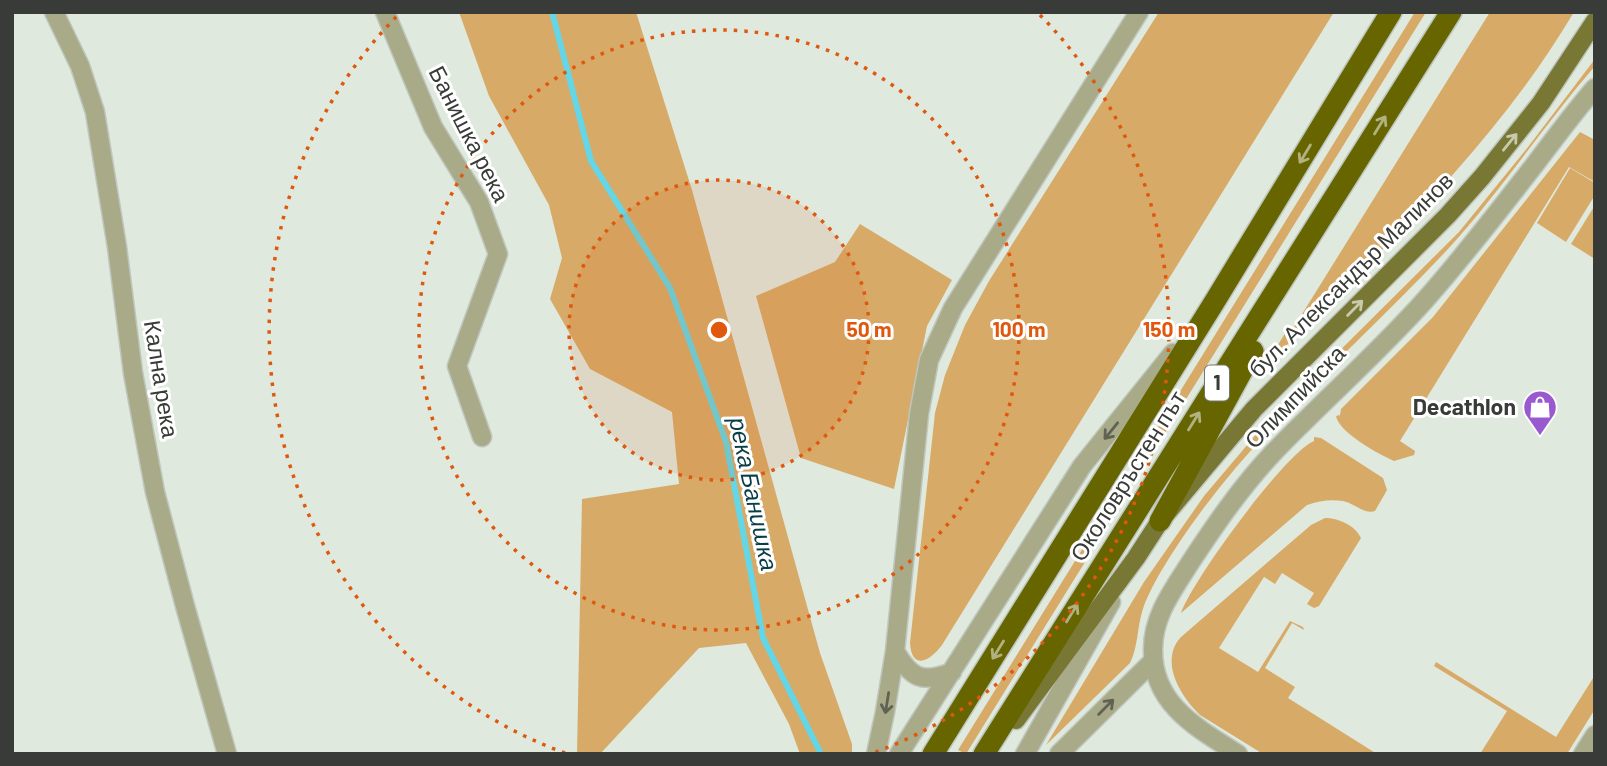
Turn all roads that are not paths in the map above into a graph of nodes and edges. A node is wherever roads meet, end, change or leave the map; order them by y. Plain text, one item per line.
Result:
1 (54, 12) edge
2 (385, 12) edge
3 (1139, 12) edge
4 (1391, 12) edge
5 (1451, 12) edge
6 (1595, 21) edge
7 (1595, 88) edge
8 (1356, 164) junction
9 (1215, 302) junction
10 (482, 437) dead end
11 (1160, 521) junction
12 (1136, 558) junction
13 (894, 651) junction
14 (1153, 661) junction
15 (951, 672) junction
16 (1595, 735) edge
17 (227, 754) edge
18 (876, 754) edge
19 (899, 754) edge
20 (933, 754) edge
21 (984, 754) edge
22 (991, 754) edge
23 (1025, 754) edge
24 (1059, 754) edge
25 (1238, 754) edge
26 (1583, 754) edge

1 - 17 street, Кална река
2 - 10 street, Банишка река
3 - 13 street
4 -> 9 highway, Околовръстен път / 1
8 -> 5 highway, Околовръстен път / 1
11 -> 6 main road, бул. Александър Малинов
7 - 14 street, Олимпийска
8 - 11 highway
21 -> 8 highway, Околовръстен път / 1
9 -> 15 street
9 -> 20 highway, Околовръстен път / 1
11 - 12 main road, бул. Александър Малинов
12 - 22 main road, бул. Александър Малинов
12 - 23 street
13 - 15 street
13 -> 18 street
24 -> 14 street
14 - 25 street
15 - 19 street
16 - 26 street

